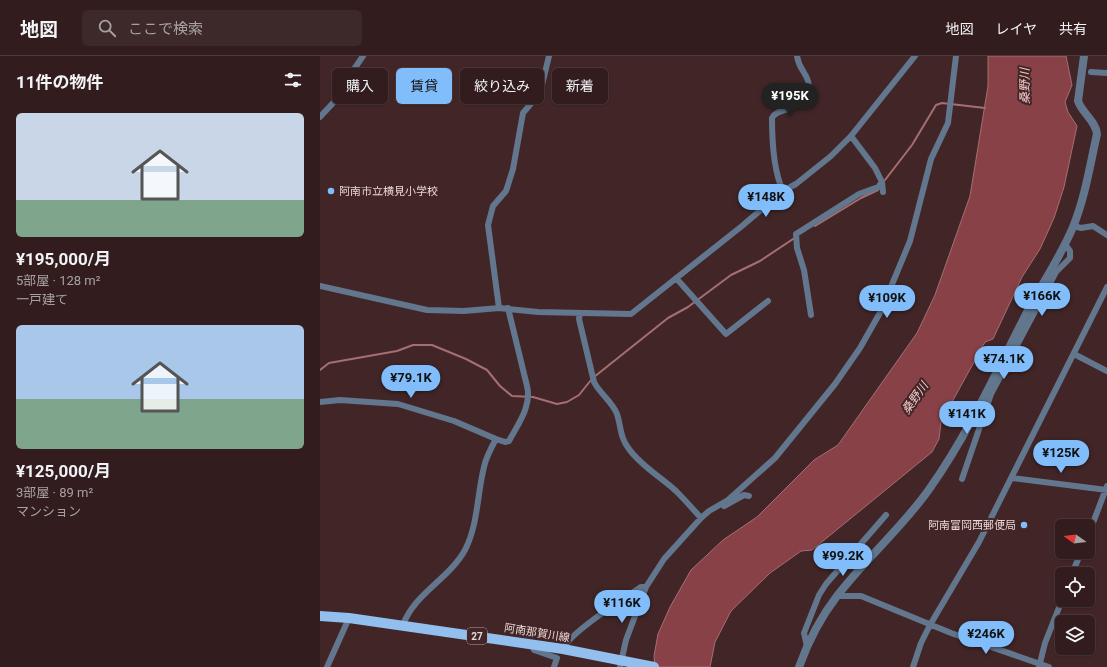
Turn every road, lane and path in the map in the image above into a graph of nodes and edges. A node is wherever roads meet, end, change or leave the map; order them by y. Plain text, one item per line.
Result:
1 (363, 56) edge
2 (549, 56) edge
3 (797, 56) edge
4 (915, 56) edge
5 (956, 56) edge
6 (1084, 56) edge
7 (1091, 72) dead end
8 (1107, 73) edge
9 (320, 117) edge
10 (851, 136) junction
11 (882, 182) junction
12 (783, 191) junction
13 (883, 192) dead end
14 (1074, 226) junction
15 (1107, 235) edge
16 (676, 278) junction
17 (320, 286) edge
18 (1107, 287) edge
19 (768, 301) dead end
20 (500, 308) junction
21 (508, 308) junction
22 (580, 313) junction
23 (811, 315) dead end
24 (1074, 354) junction
25 (1107, 370) edge
26 (989, 391) junction
27 (320, 402) edge
28 (496, 439) junction
29 (1012, 478) junction
30 (962, 479) dead end
31 (1107, 489) edge
32 (749, 496) dead end
33 (886, 515) dead end
34 (702, 518) junction
35 (1095, 519) edge
36 (646, 587) junction
37 (837, 596) junction
38 (1059, 607) edge
39 (320, 616) edge
40 (348, 618) junction
41 (403, 625) junction
42 (930, 625) junction
43 (532, 644) junction
44 (807, 646) junction
45 (563, 648) junction
46 (621, 663) edge
47 (1039, 666) edge
48 (326, 667) edge
49 (554, 667) edge
50 (654, 667) edge
51 (799, 667) edge
52 (913, 667) edge
53 (1049, 667) edge

1 - 9 street
2 - 20 street
3 - 12 street
4 - 10 street
5 - 34 street
6 - 14 street
7 - 8 street
10 - 11 street
10 - 12 street
11 - 13 street
11 - 23 street
12 - 16 street
14 - 15 street
14 - 26 street
16 - 19 street
16 - 22 street
17 - 20 street
18 - 24 street
20 - 21 street
21 - 22 street
21 - 28 street
22 - 34 street
24 - 25 street
24 - 29 street
26 - 30 street
26 - 37 street
27 - 28 street
28 - 41 street
29 - 31 street
29 - 42 street
31 - 35 street
32 - 34 street
33 - 44 street
34 - 36 street
36 - 45 street
36 - 46 street
37 - 42 street
37 - 44 street
38 - 47 street
39 - 40 main road, 阿南那賀川線 / 27
40 - 41 main road, 阿南那賀川線 / 27
40 - 48 street
41 - 43 main road, 阿南那賀川線 / 27
42 - 47 street
42 - 52 street
43 - 45 main road, 阿南那賀川線 / 27
43 - 49 street
44 - 51 street
45 - 46 main road, 阿南那賀川線 / 27
46 - 50 main road, 阿南那賀川線 / 27
47 - 53 street

